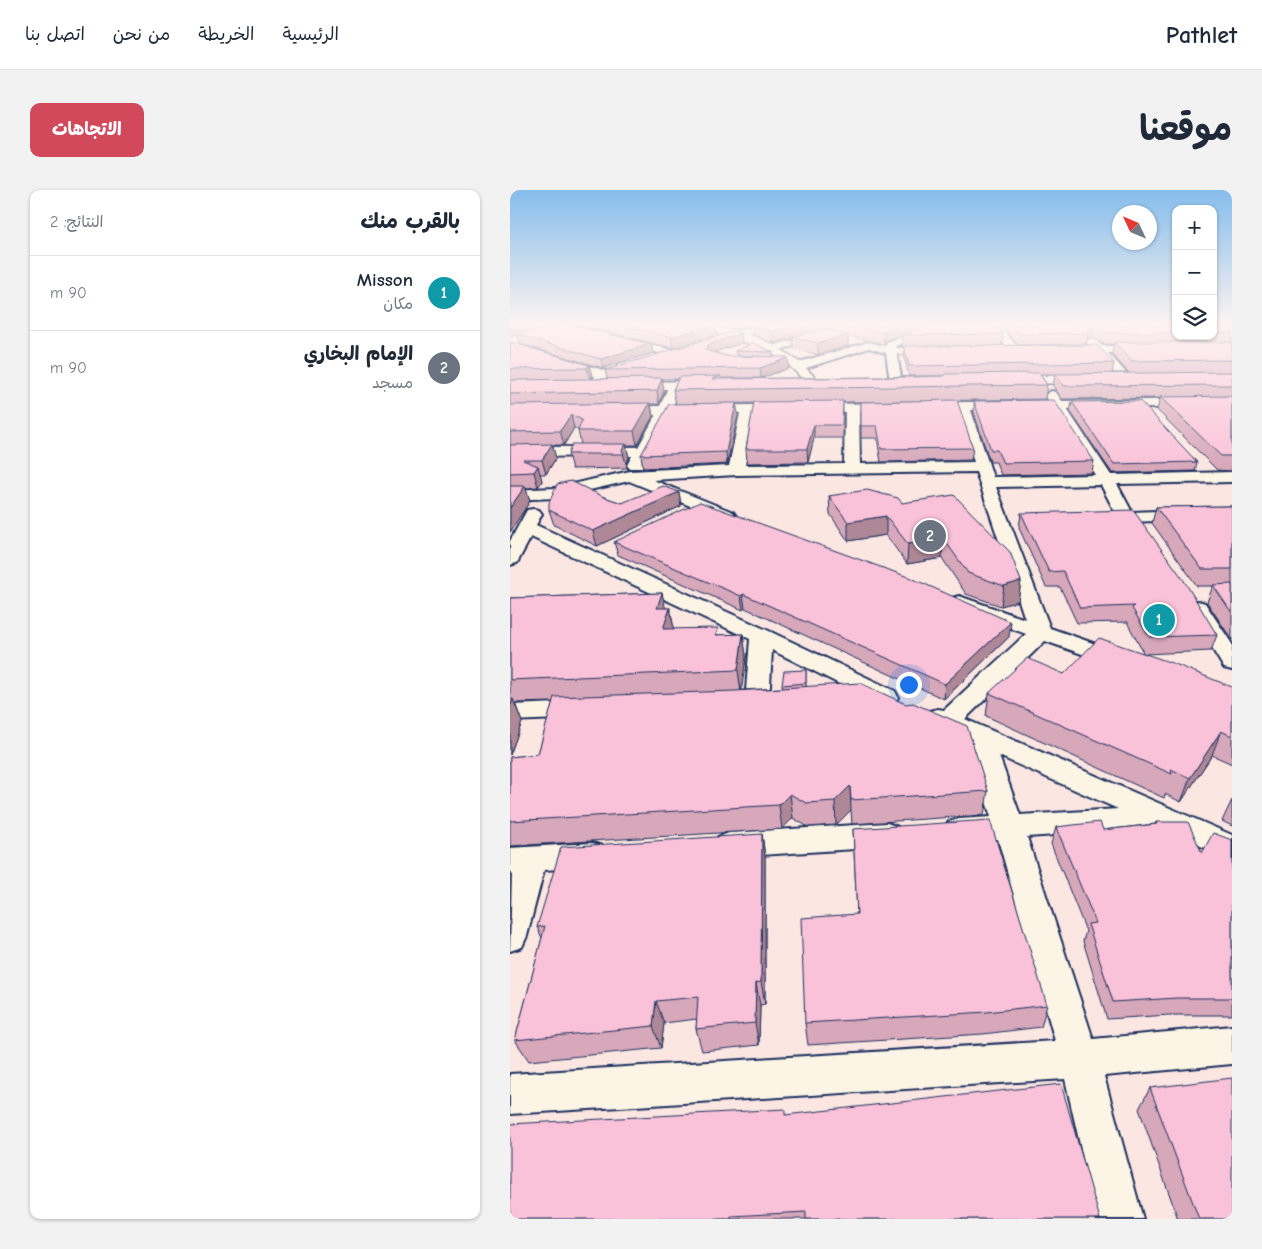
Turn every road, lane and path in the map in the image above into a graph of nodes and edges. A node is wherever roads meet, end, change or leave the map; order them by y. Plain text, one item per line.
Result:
1 (604, 372) edge
2 (805, 372) edge
3 (892, 372) edge
4 (1124, 372) edge
5 (1131, 379) joint
6 (995, 380) edge
7 (1042, 380) junction
8 (914, 381) edge
9 (891, 382) joint
10 (729, 384) edge
11 (794, 384) edge
12 (589, 386) joint
13 (675, 386) junction
14 (1232, 403) edge
15 (1058, 404) junction
16 (1142, 404) junction
17 (962, 406) junction
18 (748, 408) junction
19 (852, 408) junction
20 (665, 410) junction
21 (607, 411) edge
22 (1155, 417) edge
23 (643, 451) junction
24 (510, 452) edge
25 (1199, 464) dead end
26 (852, 468) junction
27 (736, 470) junction
28 (985, 474) junction
29 (630, 476) junction
30 (1212, 477) junction
31 (1106, 479) junction
32 (510, 483) edge
33 (1229, 484) edge
34 (574, 488) junction
35 (510, 495) edge
36 (541, 495) junction
37 (1232, 513) edge
38 (1088, 519) edge
39 (1001, 521) junction
40 (1020, 521) edge
41 (746, 523) edge
42 (1137, 523) junction
43 (520, 534) edge
44 (616, 547) edge
45 (510, 559) edge
46 (591, 559) junction
47 (1215, 594) edge
48 (940, 595) edge
49 (692, 605) junction
50 (654, 606) edge
51 (1041, 632) junction
52 (761, 636) junction
53 (1232, 662) edge
54 (1141, 668) edge
55 (879, 695) junction
56 (832, 698) edge
57 (756, 703) edge
58 (609, 709) edge
59 (510, 713) edge
60 (948, 721) junction
61 (979, 737) junction
62 (1164, 818) junction
63 (1010, 827) junction
64 (700, 847) edge
65 (1232, 848) edge
66 (621, 853) edge
67 (521, 859) edge
68 (510, 936) edge
69 (1232, 1045) edge
70 (1080, 1059) junction
71 (510, 1094) edge
72 (1120, 1219) edge

1 - 12 street
2 - 11 main road
3 - 9 street
4 - 5 street
5 - 7 main road
6 - 7 main road
7 - 15 street
8 - 9 main road
10 - 13 main road
12 - 13 main road
13 - 20 street
14 - 16 street
15 - 16 street
15 - 17 street
15 - 31 street
16 - 22 street
17 - 19 street
17 - 28 street
18 - 19 street
18 - 20 street
18 - 27 street
19 - 26 street
20 - 21 street
20 - 23 street
23 - 24 street
23 - 29 street
25 - 30 street
26 - 27 street
26 - 28 street
27 - 29 street
28 - 31 street
28 - 39 street
29 - 34 street
29 - 41 street
30 - 31 street
30 - 33 street
31 - 42 street
32 - 34 street
34 - 36 street
35 - 36 street
36 - 43 street
37 - 42 street
38 - 42 street
39 - 40 street
39 - 51 street
43 - 45 street
43 - 46 street
44 - 46 street
46 - 49 street
47 - 53 street
48 - 51 street
49 - 50 street
49 - 52 street
51 - 54 street
51 - 60 street
52 - 55 street
52 - 57 street
55 - 56 street
55 - 60 street
58 - 59 street
60 - 61 street
61 - 62 street
61 - 63 street
62 - 63 street
62 - 65 street
63 - 64 street
63 - 70 street
66 - 67 street
67 - 68 street
69 - 70 street
70 - 71 street
70 - 72 street

